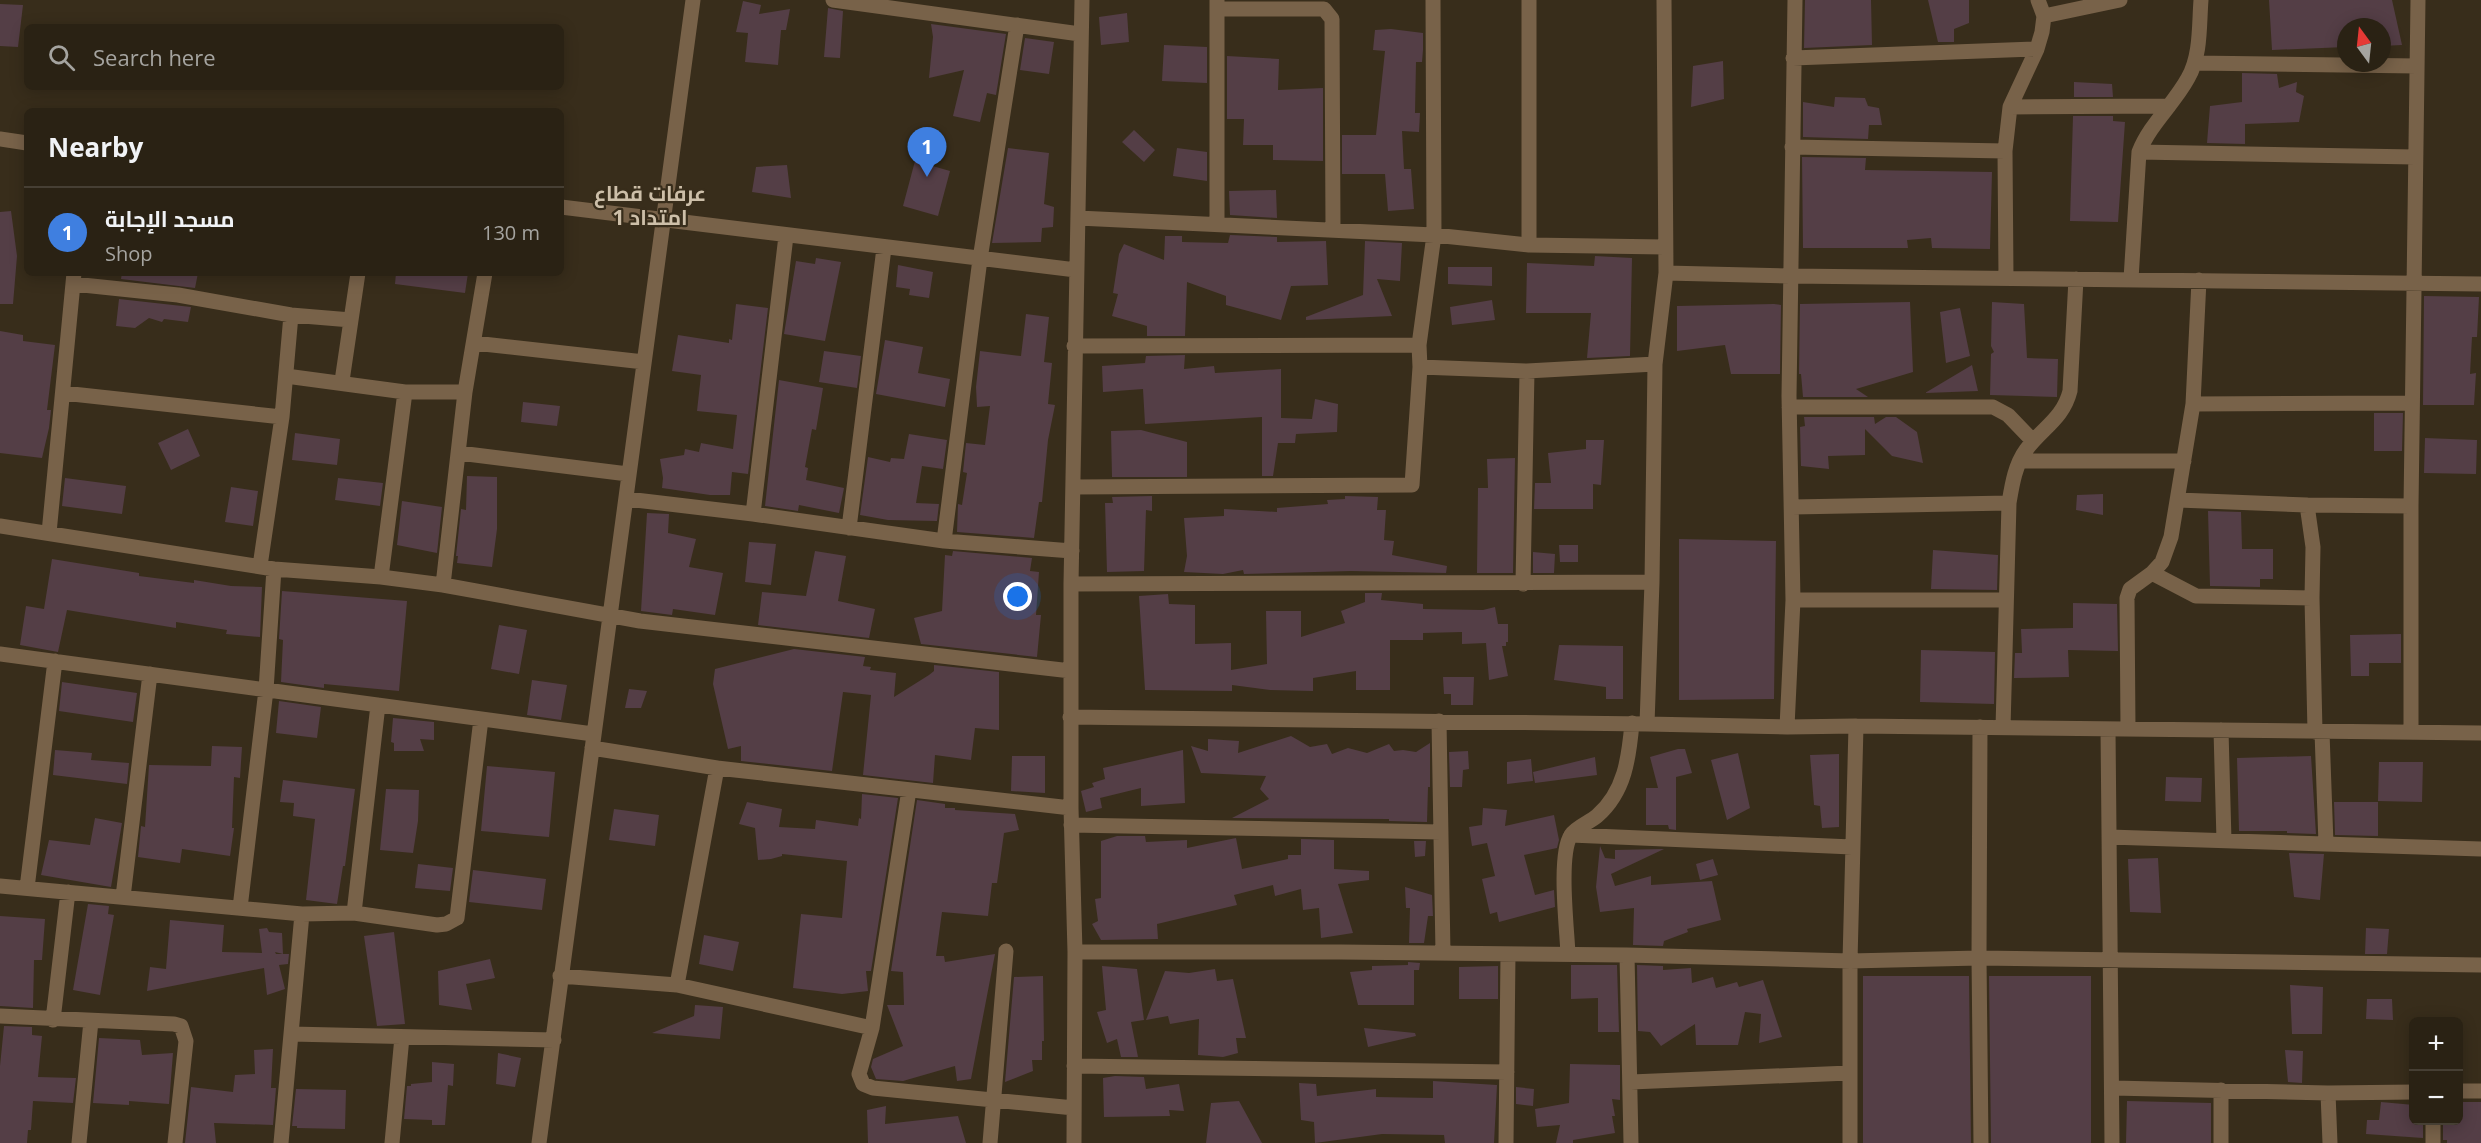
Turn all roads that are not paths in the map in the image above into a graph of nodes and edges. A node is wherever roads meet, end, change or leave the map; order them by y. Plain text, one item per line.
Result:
1 (693, 0) edge
2 (832, 0) edge
3 (1082, 0) edge
4 (1433, 0) edge
5 (1529, 0) edge
6 (1664, 0) edge
7 (1795, 0) edge
8 (2038, 0) edge
9 (2120, 0) edge
10 (2201, 0) edge
11 (2418, 0) edge
12 (1217, 5) edge
13 (2044, 16) junction
14 (1017, 25) junction
15 (1080, 34) junction
16 (2037, 49) junction
17 (1793, 58) junction
18 (2195, 63) junction
19 (2416, 66) junction
20 (2010, 106) junction
21 (2169, 106) junction
22 (0, 139) edge
23 (24, 143) edge
24 (1792, 147) junction
25 (2005, 151) junction
26 (2139, 152) junction
27 (2415, 157) junction
28 (564, 207) edge
29 (1078, 218) junction
30 (663, 221) junction
31 (1217, 223) junction
32 (1333, 230) junction
33 (1434, 235) junction
34 (786, 236) junction
35 (1529, 245) junction
36 (884, 248) junction
37 (1665, 248) junction
38 (980, 259) junction
39 (1076, 270) junction
40 (1666, 273) junction
41 (358, 276) edge
42 (485, 276) edge
43 (1790, 276) junction
44 (73, 278) edge
45 (2006, 278) junction
46 (2076, 279) junction
47 (2131, 279) junction
48 (2199, 280) junction
49 (2414, 283) junction
50 (2481, 284) edge
51 (291, 315) junction
52 (351, 320) junction
53 (474, 343) junction
54 (1419, 345) junction
55 (1074, 346) junction
56 (644, 362) junction
57 (1655, 364) junction
58 (1420, 368) junction
59 (1527, 371) junction
60 (286, 376) junction
61 (342, 381) junction
62 (405, 392) junction
63 (465, 392) junction
64 (63, 393) junction
65 (2412, 403) junction
66 (2193, 404) junction
67 (1789, 407) junction
68 (282, 417) junction
69 (2033, 441) junction
70 (459, 453) junction
71 (2021, 461) junction
72 (2184, 461) junction
73 (628, 474) junction
74 (1074, 487) junction
75 (627, 499) junction
76 (2178, 500) junction
77 (2009, 503) junction
78 (2307, 505) junction
79 (2411, 506) junction
80 (1792, 507) junction
81 (753, 514) junction
82 (0, 525) edge
83 (849, 528) junction
84 (49, 533) junction
85 (944, 542) junction
86 (1072, 551) junction
87 (267, 567) junction
88 (2152, 573) junction
89 (381, 577) junction
90 (1652, 582) junction
91 (1071, 584) junction
92 (1523, 584) junction
93 (443, 585) junction
94 (2312, 598) junction
95 (1793, 600) junction
96 (2006, 600) junction
97 (609, 616) junction
98 (0, 654) edge
99 (55, 662) junction
100 (1071, 671) junction
101 (150, 674) junction
102 (266, 690) junction
103 (378, 705) junction
104 (1070, 717) junction
105 (481, 719) junction
106 (1439, 721) junction
107 (1639, 724) junction
108 (1856, 726) junction
109 (1980, 727) junction
110 (1788, 728) junction
111 (2003, 728) junction
112 (2108, 729) junction
113 (2128, 729) junction
114 (2221, 730) junction
115 (2318, 732) junction
116 (2411, 732) junction
117 (2481, 733) edge
118 (593, 741) junction
119 (717, 768) junction
120 (909, 790) junction
121 (1071, 808) junction
122 (1071, 825) junction
123 (1441, 832) junction
124 (1571, 835) junction
125 (2109, 837) junction
126 (2224, 841) junction
127 (2326, 844) junction
128 (1852, 847) junction
129 (2481, 849) edge
130 (0, 886) edge
131 (27, 888) junction
132 (68, 892) junction
133 (123, 897) junction
134 (240, 908) junction
135 (354, 913) junction
136 (302, 914) junction
137 (1006, 951) dead end
138 (1075, 952) junction
139 (1443, 953) junction
140 (1508, 954) junction
141 (1568, 954) junction
142 (1627, 955) junction
143 (1979, 958) junction
144 (1850, 961) junction
145 (2111, 962) junction
146 (2481, 965) edge
147 (560, 976) junction
148 (677, 985) junction
149 (0, 1016) edge
150 (53, 1020) junction
151 (90, 1021) junction
152 (872, 1028) junction
153 (291, 1034) junction
154 (402, 1037) junction
155 (555, 1040) junction
156 (1074, 1066) junction
157 (1507, 1072) junction
158 (1849, 1073) junction
159 (1630, 1082) junction
160 (2114, 1088) junction
161 (2221, 1090) junction
162 (2463, 1091) edge
163 (2481, 1091) edge
164 (2409, 1092) edge
165 (2328, 1094) junction
166 (995, 1100) junction
167 (1074, 1108) junction
168 (2433, 1125) edge
169 (80, 1143) edge
170 (175, 1143) edge
171 (281, 1143) edge
172 (392, 1143) edge
173 (539, 1143) edge
174 (990, 1143) edge
175 (1074, 1143) edge
176 (1506, 1143) edge
177 (1631, 1143) edge
178 (1850, 1143) edge
179 (1981, 1143) edge
180 (2112, 1143) edge
181 (2221, 1143) edge
182 (2330, 1143) edge
183 (2433, 1143) edge

1 - 30 street
2 - 14 street
3 - 15 street
4 - 33 street
5 - 35 street
6 - 37 street
7 - 17 street
8 - 13 street
9 - 13 street
10 - 18 street
11 - 19 street
12 - 31 street
12 - 32 street
13 - 16 street
14 - 15 street
14 - 38 street
15 - 29 street
16 - 17 street
16 - 20 street
17 - 24 street
18 - 19 street
18 - 21 street
19 - 27 street
20 - 21 street
20 - 25 street
21 - 26 street
22 - 23 street
24 - 25 street
24 - 43 street
25 - 45 street
26 - 27 street
26 - 47 street
27 - 49 street
28 - 30 street
29 - 31 street
29 - 39 street
30 - 34 street
30 - 56 street
31 - 32 street
32 - 33 street
33 - 35 street
33 - 54 street
34 - 36 street
34 - 81 street
35 - 37 street
36 - 38 street
36 - 83 street
37 - 40 street
38 - 39 street
38 - 85 street
39 - 55 street
40 - 43 street
40 - 57 street
41 - 52 street
42 - 53 street
43 - 45 street
43 - 67 street
44 - 51 street
44 - 64 street
45 - 46 street
46 - 47 street
46 - 69 street
47 - 48 street
48 - 49 street
48 - 66 street
49 - 50 street
49 - 65 street
51 - 52 street
51 - 60 street
52 - 61 street
53 - 56 street
53 - 63 street
54 - 55 street
54 - 58 street
55 - 74 street
56 - 73 street
57 - 59 street
57 - 90 street
58 - 59 street
58 - 74 street
59 - 92 street
60 - 61 street
60 - 68 street
61 - 62 street
62 - 63 street
62 - 89 street
63 - 70 street
64 - 68 street
64 - 84 street
65 - 66 street
65 - 79 street
66 - 72 street
67 - 69 street
67 - 80 street
68 - 87 street
69 - 71 street
70 - 73 street
70 - 93 street
71 - 72 street
71 - 77 street
72 - 76 street
73 - 75 street
74 - 86 street
75 - 81 street
75 - 97 street
76 - 78 street
76 - 88 street
77 - 80 street
77 - 96 street
78 - 79 street
78 - 94 street
79 - 116 street
80 - 95 street
81 - 83 street
82 - 84 street
83 - 85 street
84 - 87 street
85 - 86 street
86 - 91 street
87 - 89 street
87 - 102 street
88 - 94 street
88 - 113 street
89 - 93 street
90 - 92 street
90 - 107 street
91 - 92 street
91 - 100 street
93 - 97 street
94 - 115 street
95 - 96 street
95 - 110 street
96 - 111 street
97 - 100 street
97 - 118 street
98 - 99 street
99 - 101 street
99 - 131 street
100 - 104 street
101 - 102 street
101 - 133 street
102 - 103 street
102 - 134 street
103 - 105 street
103 - 135 street
104 - 106 street
104 - 121 street
105 - 118 street
105 - 135 street
106 - 107 street
106 - 123 street
107 - 110 street
107 - 124 street
108 - 109 street
108 - 110 street
108 - 128 street
109 - 111 street
109 - 143 street
111 - 112 street
112 - 113 street
112 - 125 street
113 - 114 street
114 - 115 street
114 - 126 street
115 - 116 street
115 - 127 street
116 - 117 street
118 - 119 street
118 - 147 street
119 - 120 street
119 - 148 street
120 - 121 street
120 - 152 street
121 - 122 street
122 - 123 street
122 - 138 street
123 - 139 street
124 - 128 street
124 - 141 street
125 - 126 street
125 - 145 street
126 - 127 street
127 - 129 street
128 - 144 street
130 - 131 street
131 - 132 street
132 - 133 street
132 - 150 street
133 - 134 street
134 - 136 street
135 - 136 street
136 - 153 street
137 - 166 street
138 - 139 street
138 - 156 street
139 - 140 street
140 - 141 street
140 - 157 street
141 - 142 street
142 - 144 street
142 - 159 street
143 - 144 street
143 - 145 street
143 - 179 street
144 - 158 street
145 - 146 street
145 - 160 street
147 - 148 street
147 - 155 street
148 - 152 street
149 - 150 street
150 - 151 street
151 - 169 street
151 - 170 street
152 - 166 street
153 - 154 street
153 - 171 street
154 - 155 street
154 - 172 street
155 - 173 street
156 - 157 street
156 - 167 street
157 - 176 street
158 - 159 street
158 - 178 street
159 - 177 street
160 - 161 street
160 - 180 street
161 - 165 street
161 - 181 street
162 - 163 street
164 - 165 street
165 - 182 street
166 - 167 street
166 - 174 street
167 - 175 street
168 - 183 street

